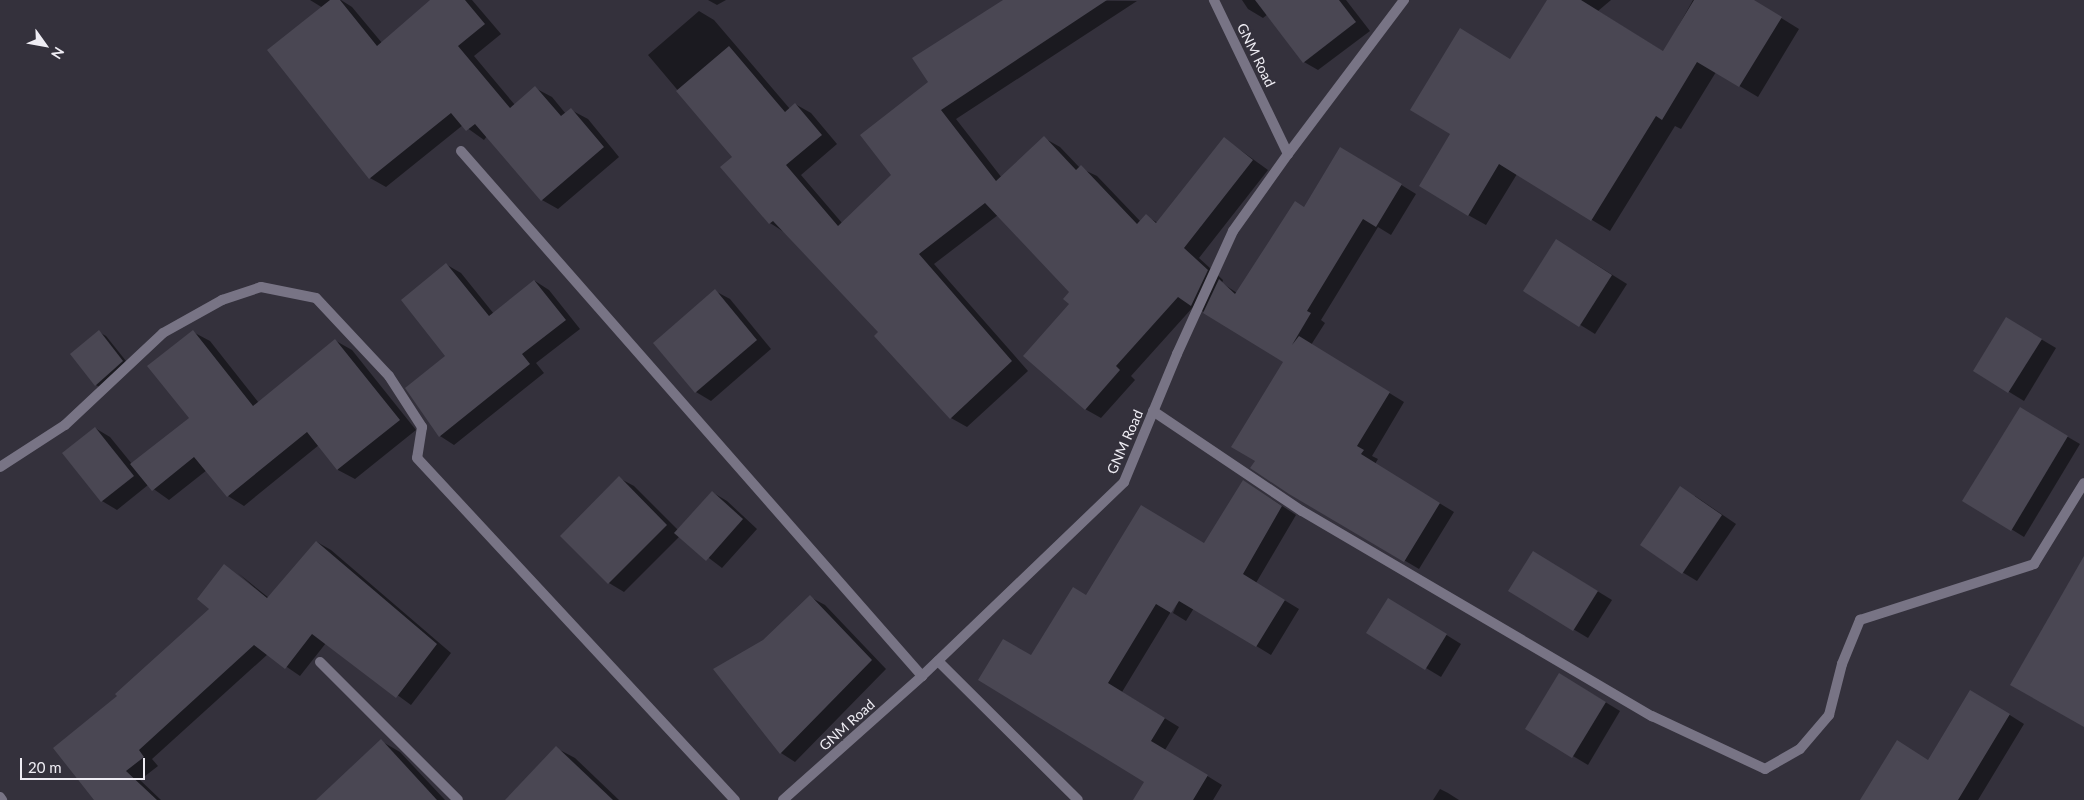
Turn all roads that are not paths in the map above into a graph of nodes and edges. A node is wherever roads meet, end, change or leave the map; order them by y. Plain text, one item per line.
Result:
1 (1214, 0) edge
2 (1404, 0) edge
3 (460, 150) dead end
4 (1288, 154) junction
5 (1153, 411) junction
6 (0, 467) edge
7 (2084, 483) edge
8 (938, 661) junction
9 (320, 662) dead end
10 (922, 676) junction
11 (458, 800) edge
12 (735, 800) edge
13 (783, 800) edge
14 (1078, 800) edge

1 - 4 street, GNM Road
2 - 4 street
3 - 10 street
4 - 5 street, GNM Road
5 - 7 street
5 - 8 street, GNM Road
6 - 12 street
8 - 10 street, GNM Road
8 - 14 street
9 - 11 street
10 - 13 street, GNM Road

